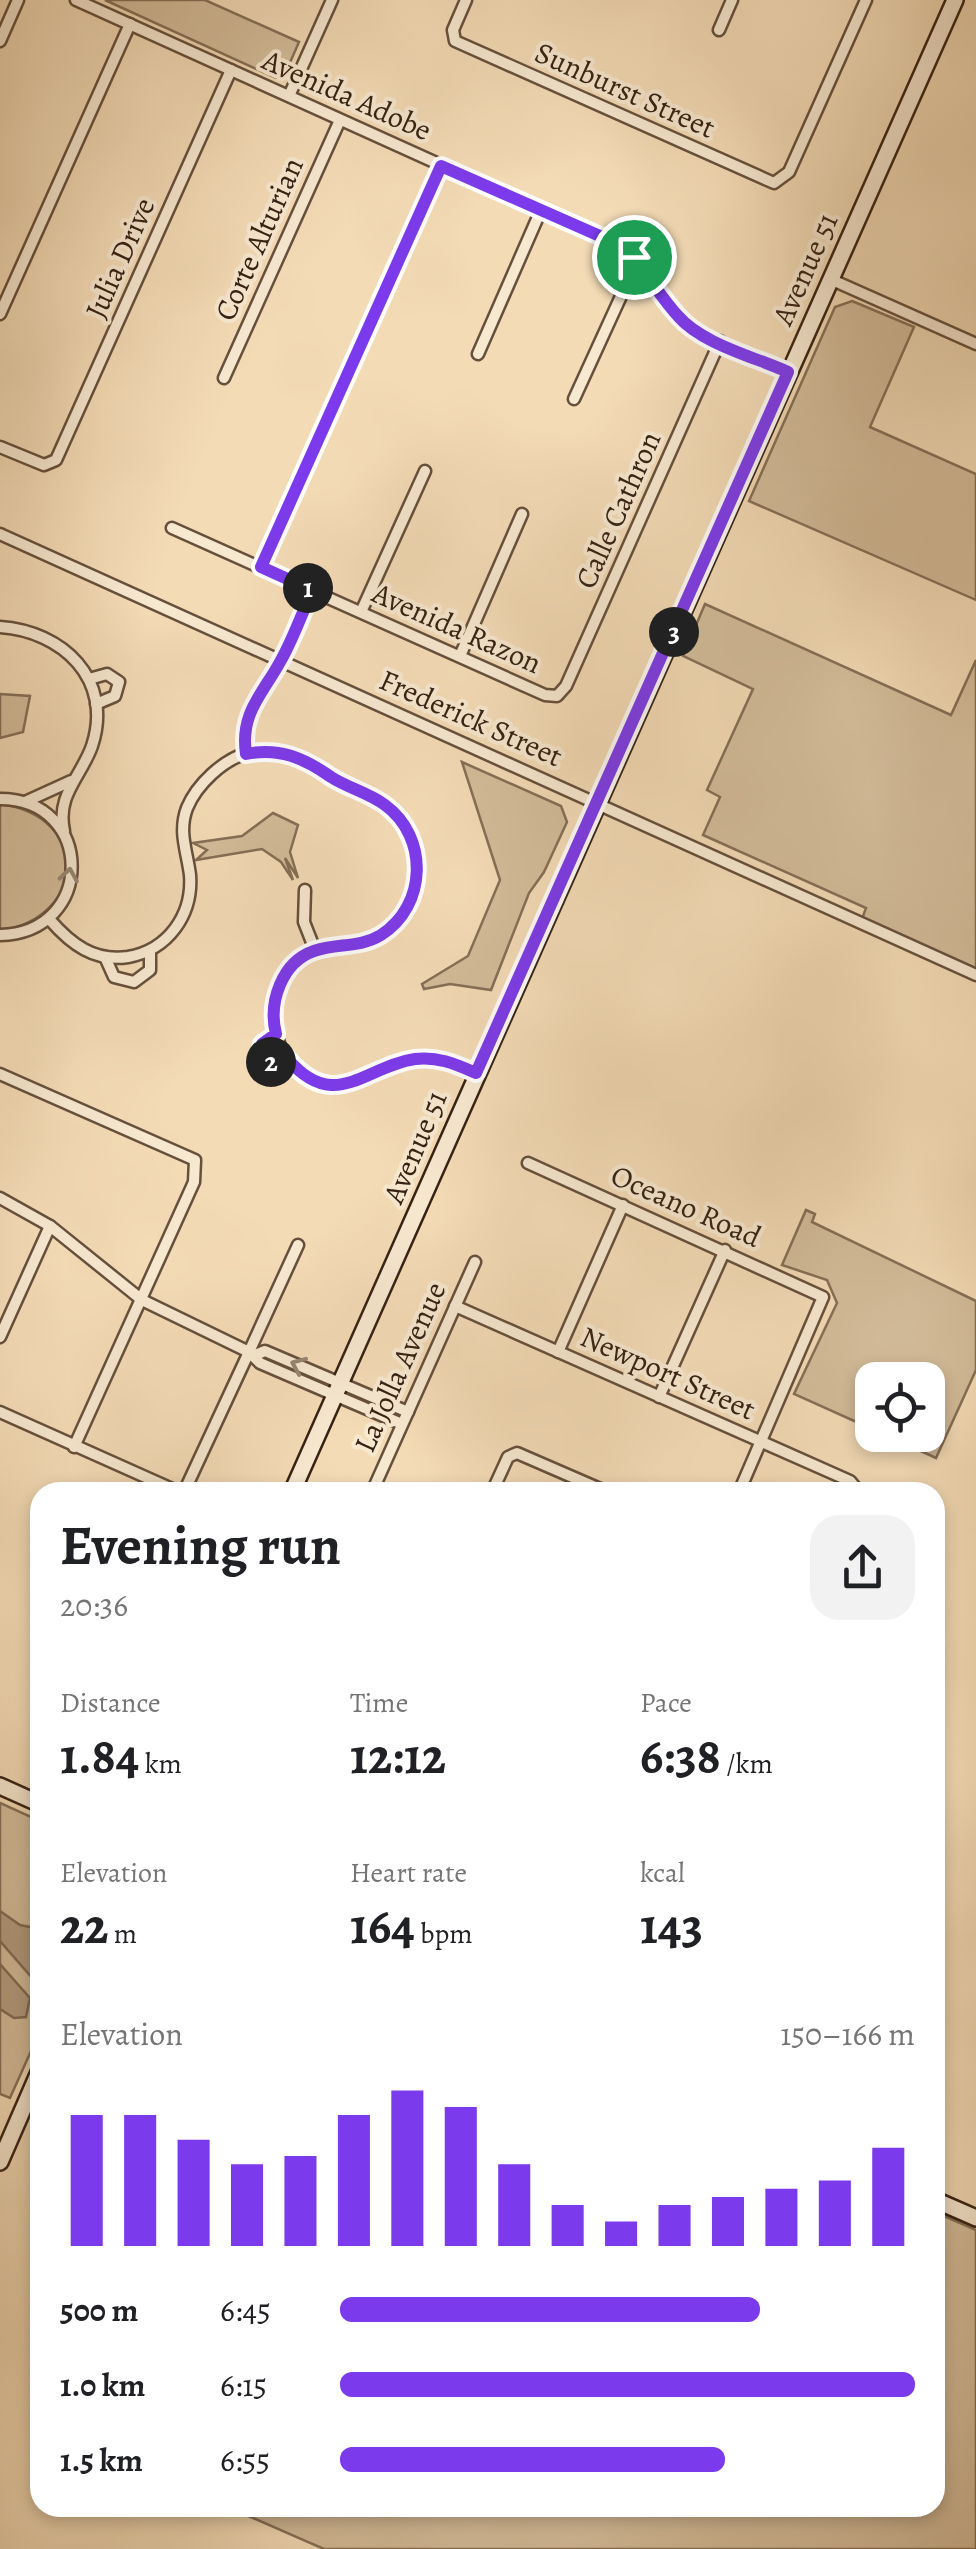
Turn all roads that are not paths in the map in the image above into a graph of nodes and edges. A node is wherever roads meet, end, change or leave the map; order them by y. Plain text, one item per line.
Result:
1 (18, 0) edge
2 (76, 0) edge
3 (332, 0) edge
4 (466, 0) edge
5 (732, 0) edge
6 (866, 0) edge
7 (955, 0) edge
8 (130, 24) junction
9 (719, 30) dead end
10 (0, 40) edge
11 (231, 70) junction
12 (289, 96) junction
13 (340, 120) junction
14 (441, 166) junction
15 (540, 210) junction
16 (646, 272) junction
17 (830, 279) junction
18 (0, 314) edge
19 (720, 342) junction
20 (976, 344) edge
21 (478, 354) dead end
22 (788, 372) junction
23 (224, 378) dead end
24 (574, 399) dead end
25 (0, 448) edge
26 (426, 472) dead end
27 (522, 514) dead end
28 (172, 528) dead end
29 (0, 534) edge
30 (261, 567) junction
31 (312, 590) junction
32 (361, 612) junction
33 (0, 627) edge
34 (460, 656) junction
35 (281, 660) junction
36 (89, 679) junction
37 (557, 696) joint
38 (96, 704) junction
39 (246, 754) junction
40 (72, 780) junction
41 (0, 799) edge
42 (598, 801) junction
43 (25, 802) junction
44 (64, 831) junction
45 (306, 890) dead end
46 (50, 920) junction
47 (0, 935) edge
48 (315, 950) junction
49 (150, 951) junction
50 (105, 958) junction
51 (976, 975) edge
52 (276, 1034) junction
53 (286, 1057) junction
54 (476, 1073) junction
55 (0, 1074) edge
56 (528, 1163) dead end
57 (0, 1198) edge
58 (623, 1205) junction
59 (50, 1226) junction
60 (298, 1244) dead end
61 (725, 1250) junction
62 (475, 1262) dead end
63 (142, 1300) junction
64 (455, 1306) junction
65 (0, 1337) edge
66 (558, 1352) junction
67 (252, 1353) junction
68 (339, 1389) junction
69 (660, 1397) junction
70 (0, 1412) edge
71 (408, 1412) junction
72 (402, 1424) junction
73 (761, 1442) junction
74 (74, 1447) junction
75 (157, 1482) edge
76 (186, 1482) edge
77 (297, 1482) edge
78 (376, 1482) edge
79 (497, 1482) edge
80 (583, 1482) edge
81 (743, 1482) edge
82 (843, 1482) edge
83 (0, 1786) edge
84 (30, 1800) edge
85 (30, 2093) edge
86 (0, 2162) edge
87 (945, 2207) edge
88 (976, 2221) edge

1 - 10 street
2 - 8 street, Avenida Adobe
3 - 12 street
4 - 6 street, Sunburst Street
5 - 9 street
7 - 17 street, Avenue 51
8 - 11 street, Avenida Adobe
8 - 18 street
11 - 12 street, Avenida Adobe
11 - 25 street, Julia Drive
12 - 13 street, Avenida Adobe
13 - 14 street, Avenida Adobe
13 - 23 street, Corte Alturian
14 - 15 street, Avenida Adobe
14 - 30 street
15 - 16 street, Avenida Adobe
15 - 21 street
16 - 19 street, Avenida Adobe
16 - 24 street
17 - 20 street
17 - 22 street, Avenue 51
19 - 22 street, Avenida Adobe
19 - 37 street, Calle Cathron
22 - 42 street, Avenue 51
26 - 32 street
27 - 34 street
28 - 30 street, Avenida Razon
29 - 35 street, Frederick Street
30 - 31 street, Avenida Razon
31 - 32 street, Avenida Razon
31 - 35 street
32 - 34 street, Avenida Razon
33 - 36 street
34 - 37 street, Avenida Razon
35 - 39 street
35 - 42 street, Frederick Street
36 - 38 street
36 - 38 street
38 - 40 street
39 - 48 street
39 - 49 street
40 - 43 street
40 - 44 street
41 - 43 street
42 - 51 street, Frederick Street
42 - 54 street, Avenue 51
43 - 44 street
46 -> 44 street
45 - 48 street
46 - 47 street
46 - 50 street
48 - 52 street
49 - 50 street
49 - 50 street
52 - 53 street
52 - 53 street
53 - 54 street
54 - 68 street, Avenue 51
55 - 63 street
56 - 58 street, Oceano Road
57 - 59 street
58 - 61 street, Oceano Road
58 - 66 street
59 - 63 street
59 - 65 street
60 - 67 street
61 - 69 street
61 - 73 street, Oceano Road
62 - 64 street, La Jolla Avenue
63 - 67 street
63 - 74 street
64 - 66 street, Newport Street
64 - 71 street, La Jolla Avenue
66 - 69 street, Newport Street
67 - 68 street
67 - 76 street
68 - 71 street
68 - 72 street
68 - 77 street, Avenue 51
69 - 73 street, Newport Street
70 - 74 street
71 - 72 street, La Jolla Avenue
72 - 78 street, La Jolla Avenue
73 - 81 street
73 - 82 street, Newport Street
74 - 75 street
79 - 80 street
83 - 84 street
85 - 86 street
87 - 88 street

